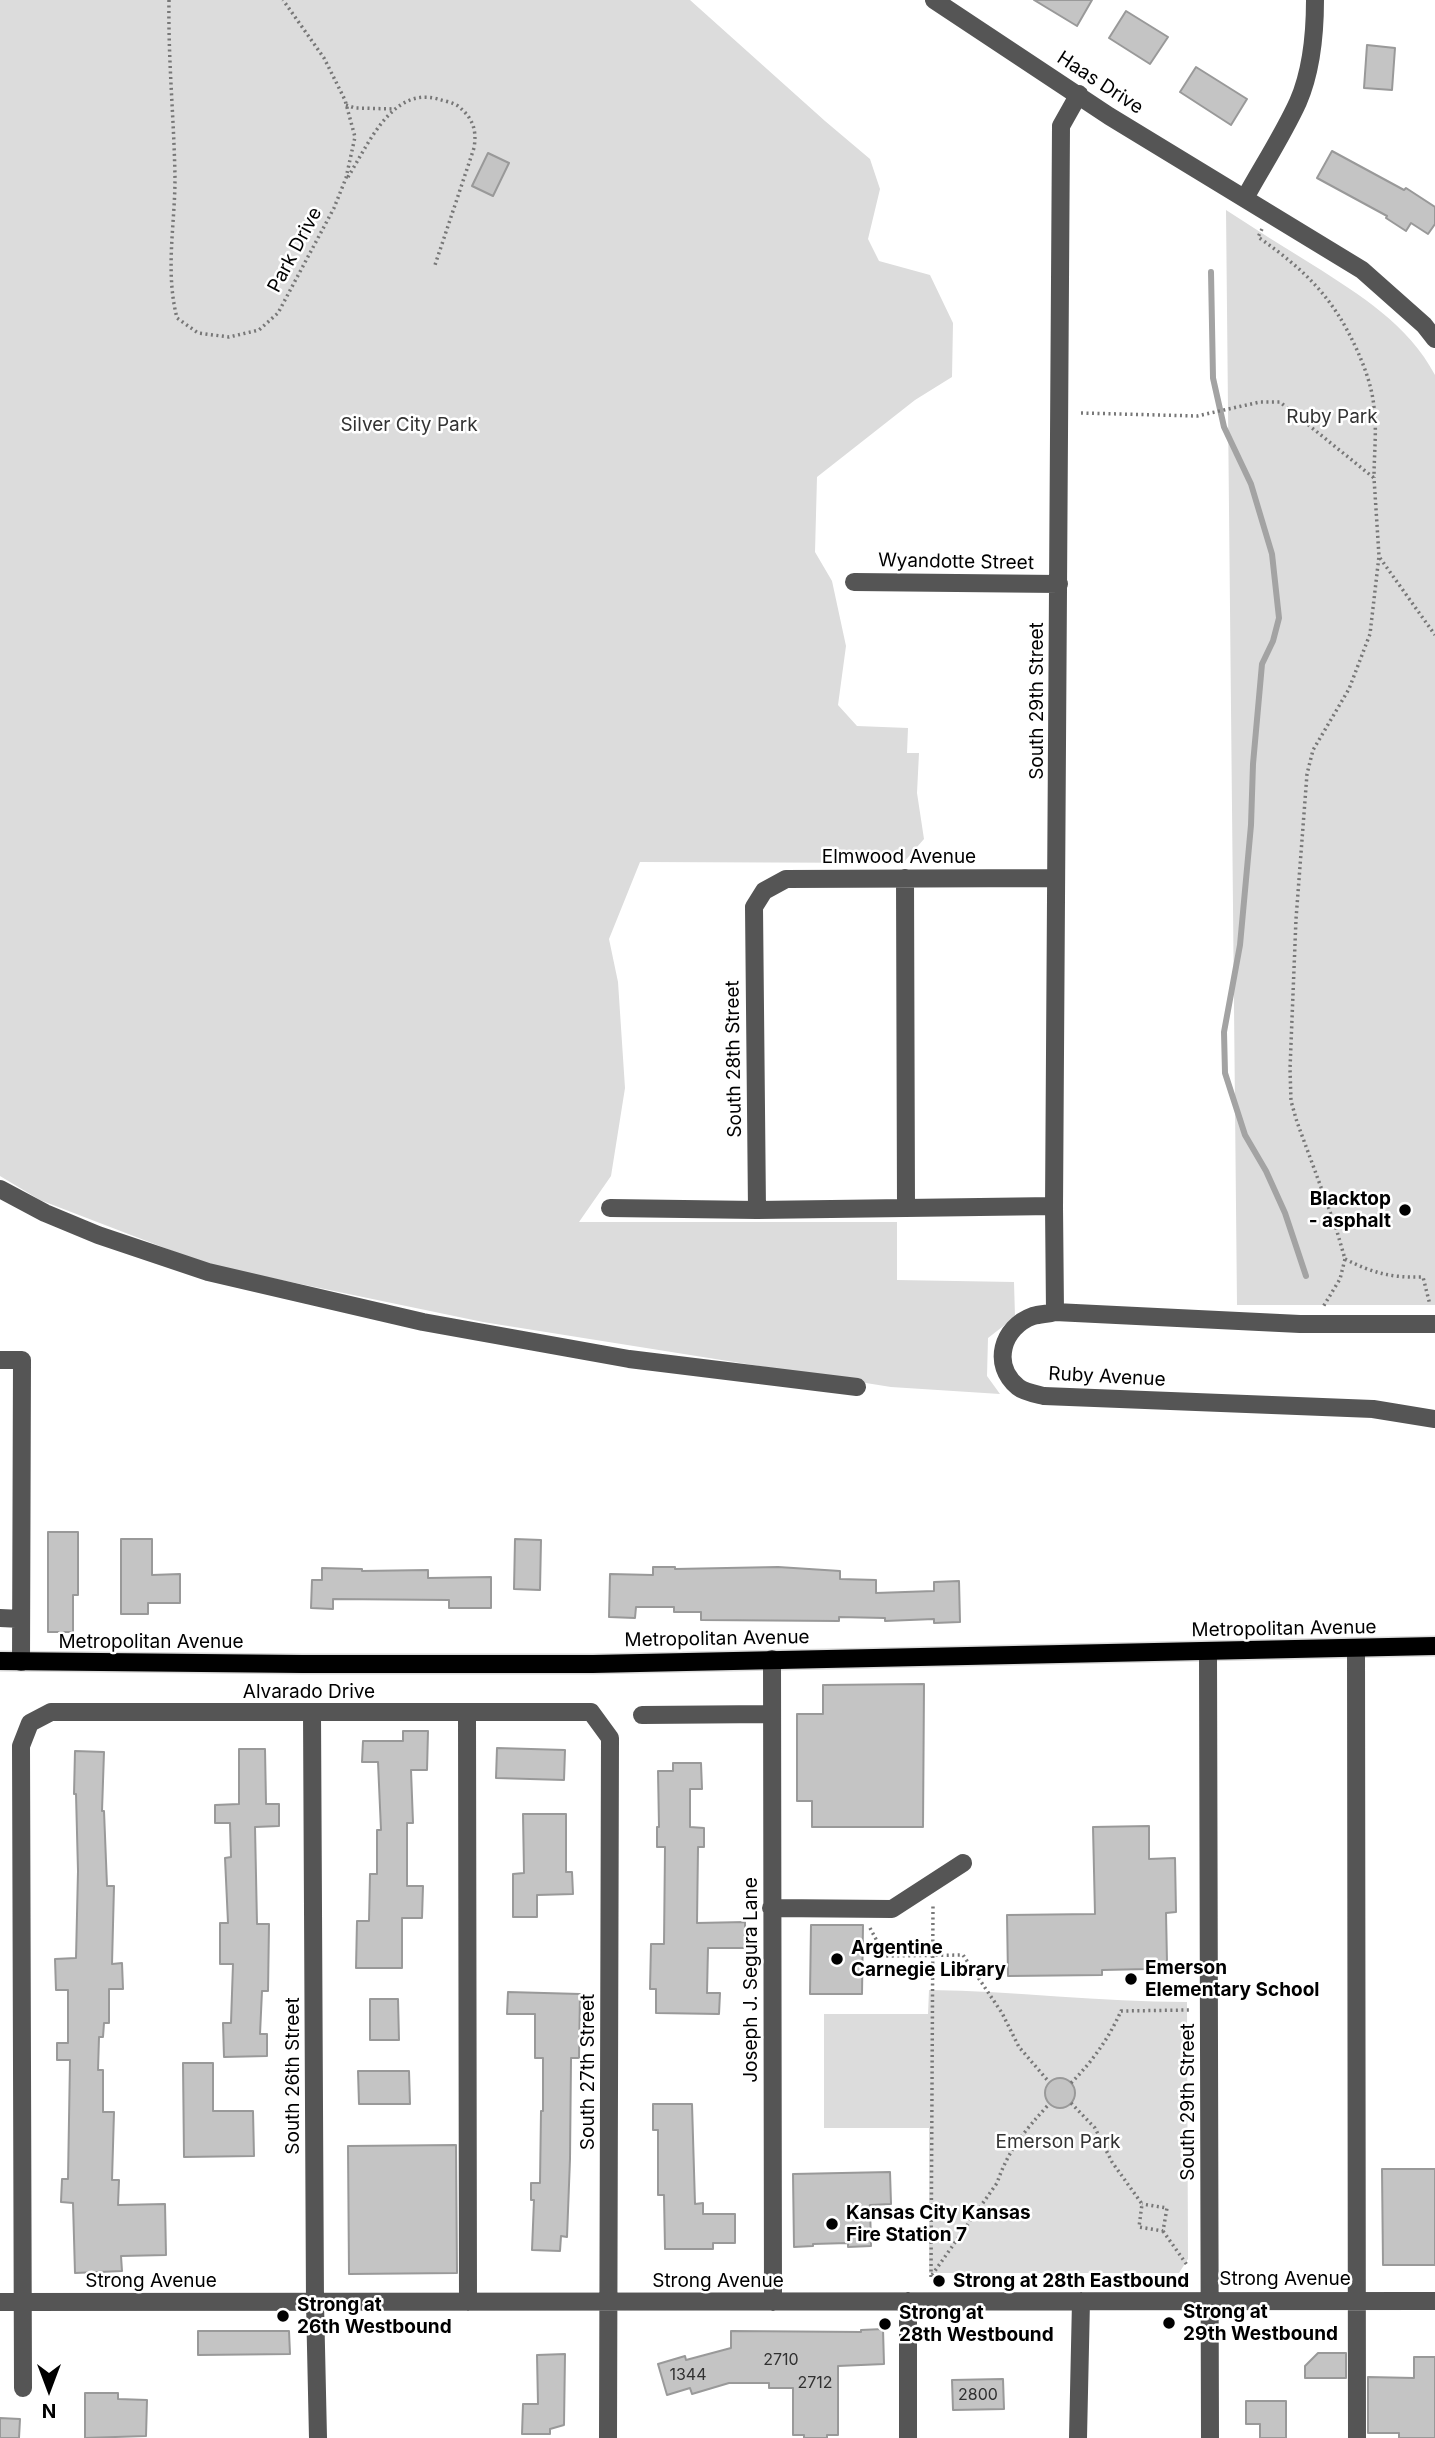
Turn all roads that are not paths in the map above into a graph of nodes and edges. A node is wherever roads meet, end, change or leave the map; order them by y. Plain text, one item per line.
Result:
1 (934, 0) edge
2 (1315, 0) edge
3 (1079, 94) junction
4 (1245, 198) junction
5 (1435, 339) edge
6 (854, 582) dead end
7 (1059, 584) junction
8 (905, 878) junction
9 (1056, 878) junction
10 (754, 907) joint
11 (0, 1189) edge
12 (1054, 1206) junction
13 (610, 1208) dead end
14 (906, 1208) junction
15 (757, 1210) junction
16 (1055, 1312) junction
17 (1433, 1316) edge
18 (0, 1360) edge
19 (857, 1387) dead end
20 (1435, 1419) edge
21 (0, 1618) edge
22 (21, 1619) junction
23 (1435, 1646) edge
24 (1356, 1648) junction
25 (1208, 1653) junction
26 (772, 1659) junction
27 (0, 1661) edge
28 (21, 1662) junction
29 (591, 1712) joint
30 (312, 1713) junction
31 (467, 1713) junction
32 (772, 1714) junction
33 (642, 1715) dead end
34 (963, 1863) dead end
35 (771, 1908) junction
36 (1210, 2300) junction
37 (908, 2301) junction
38 (1081, 2301) junction
39 (1356, 2301) junction
40 (1435, 2301) edge
41 (0, 2302) edge
42 (23, 2302) junction
43 (315, 2302) junction
44 (468, 2302) junction
45 (609, 2302) junction
46 (772, 2302) junction
47 (23, 2388) dead end
48 (318, 2438) edge
49 (608, 2438) edge
50 (908, 2438) edge
51 (1078, 2438) edge
52 (1210, 2438) edge
53 (1357, 2438) edge

1 - 3 street, Haas Drive
2 - 4 street
3 - 4 street, Haas Drive
3 - 7 street, South 29th Street
4 - 5 street, Haas Drive
6 - 7 street, Wyandotte Street
7 - 9 street, South 29th Street
8 - 9 street, Elmwood Avenue
8 - 10 street, Elmwood Avenue
8 - 14 street
9 - 12 street, South 29th Street
10 - 15 street, South 28th Street
11 - 19 street
12 - 14 street
12 - 16 street, South 29th Street
13 - 15 street
14 - 15 street
16 - 17 street, Ruby Avenue
16 - 20 street, Ruby Avenue
18 - 22 street
21 - 22 street
22 - 28 street
23 - 24 main road, Metropolitan Avenue
24 - 25 main road, Metropolitan Avenue
24 - 39 street
25 - 26 main road, Metropolitan Avenue
25 - 36 street, South 29th Street
26 - 28 main road, Metropolitan Avenue
26 - 32 street, Joseph J. Segura Lane
27 - 28 main road, Metropolitan Avenue
29 - 31 street, Alvarado Drive
29 - 45 street, South 27th Street
30 - 31 street, Alvarado Drive
30 - 42 street, Alvarado Drive
30 - 43 street, South 26th Street
31 - 44 street
32 - 33 street
32 - 35 street, Joseph J. Segura Lane
34 - 35 street
35 - 46 street, Joseph J. Segura Lane
36 - 38 street, Strong Avenue
36 - 39 street, Strong Avenue
36 - 52 street, South 29th Street
37 - 38 street, Strong Avenue
37 - 46 street, Strong Avenue
37 - 50 street
38 - 51 street
39 - 40 street, Strong Avenue
39 - 53 street
41 - 42 street, Strong Avenue
42 - 43 street, Strong Avenue
42 - 47 street
43 - 44 street, Strong Avenue
43 - 48 street, South 26th Street
44 - 45 street, Strong Avenue
45 - 46 street, Strong Avenue
45 - 49 street, South 27th Street

